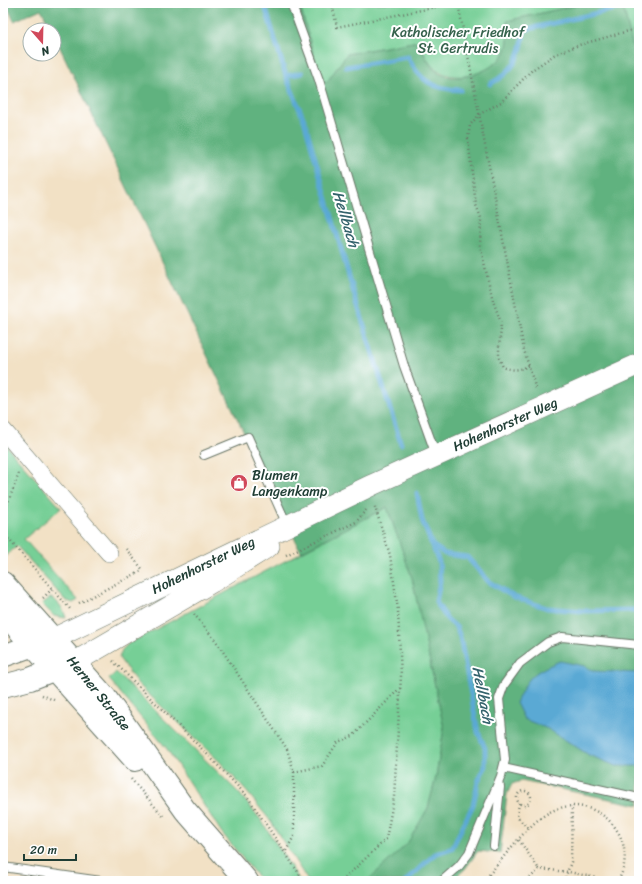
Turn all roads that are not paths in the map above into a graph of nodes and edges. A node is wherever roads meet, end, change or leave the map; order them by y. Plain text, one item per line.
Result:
1 (291, 3) edge
2 (639, 364) edge
3 (3, 430) edge
4 (204, 455) dead end
5 (436, 456) junction
6 (374, 495) junction
7 (287, 524) junction
8 (109, 553) road end
9 (3, 583) edge
10 (3, 612) edge
11 (43, 642) junction
12 (639, 645) edge
13 (3, 656) edge
14 (65, 666) junction
15 (3, 686) edge
16 (503, 768) junction
17 (501, 776) junction
18 (639, 798) edge
19 (494, 846) dead end
20 (3, 867) edge
21 (101, 881) edge
22 (247, 881) edge
23 (442, 881) edge

1 - 5 lane
2 - 5 street, Hohenhorster Weg
3 - 8 street
4 - 7 lane
5 - 6 street, Hohenhorster Weg
6 - 7 street, Hohenhorster Weg
6 - 14 street, Hohenhorster Weg
7 - 11 street, Hohenhorster Weg
9 - 11 main road, Herner Straße
10 - 11 main road, Herner Straße
11 - 13 main road
11 - 14 main road, Herner Straße
12 - 16 lane
14 - 15 main road
14 - 22 main road, Herner Straße
16 - 17 lane
16 - 18 lane
17 - 19 lane
17 - 23 lane
20 - 21 lane

